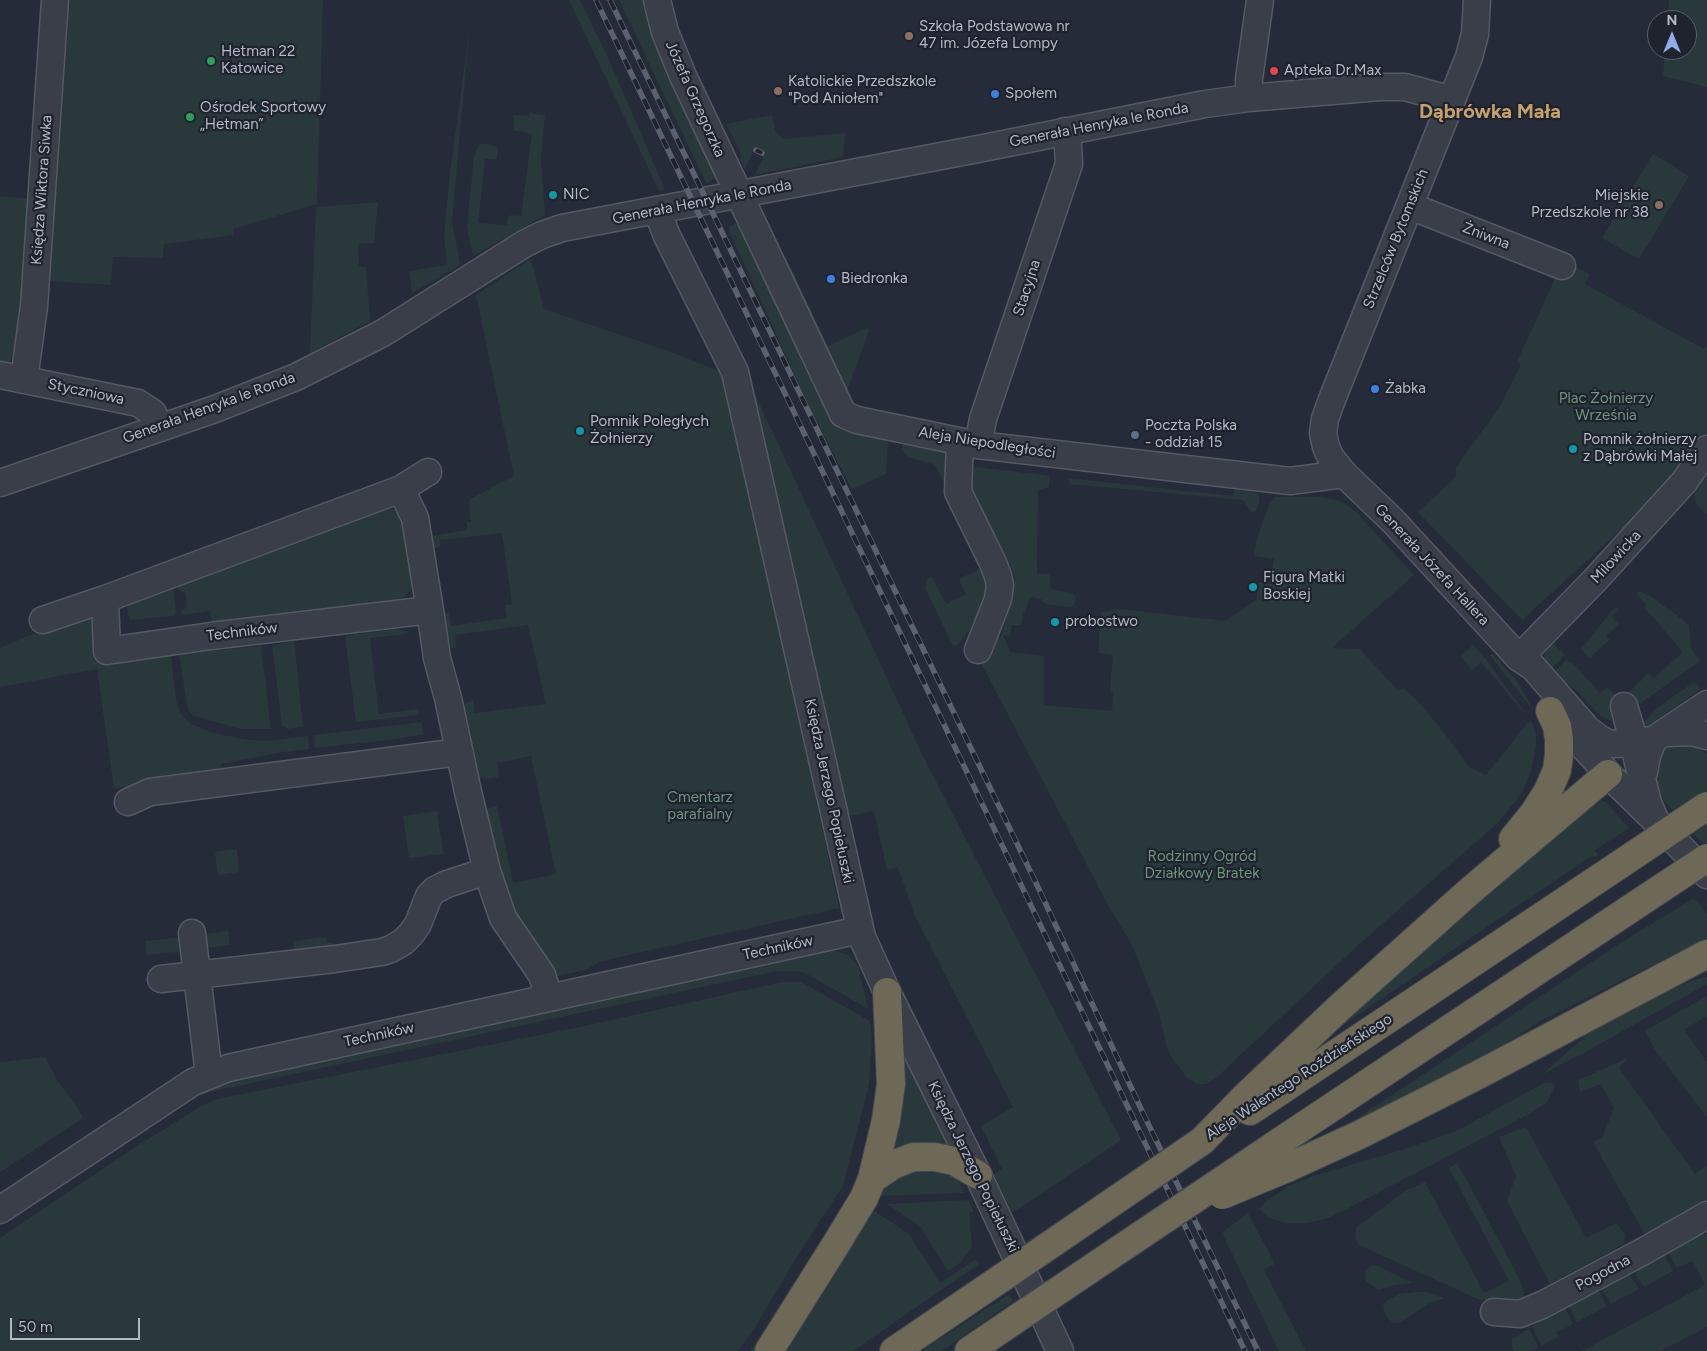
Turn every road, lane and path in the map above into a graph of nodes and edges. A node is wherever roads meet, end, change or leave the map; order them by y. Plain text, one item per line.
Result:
1 (56, 0) edge
2 (657, 0) edge
3 (1260, 0) edge
4 (1477, 0) edge
5 (1249, 98) junction
6 (1452, 100) junction
7 (1065, 131) junction
8 (739, 195) junction
9 (1410, 206) junction
10 (657, 210) junction
11 (1562, 266) dead end
12 (12, 377) edge
13 (159, 428) junction
14 (969, 444) junction
15 (1707, 449) edge
16 (428, 472) dead end
17 (1344, 474) junction
18 (0, 483) edge
19 (401, 489) junction
20 (105, 599) junction
21 (430, 610) junction
22 (43, 620) dead end
23 (978, 650) dead end
24 (1519, 658) junction
25 (1707, 704) edge
26 (1550, 711) junction
27 (1659, 736) junction
28 (1707, 736) edge
29 (459, 752) junction
30 (1608, 774) junction
31 (128, 802) dead end
32 (1707, 806) edge
33 (1656, 820) junction
34 (1707, 858) edge
35 (487, 871) junction
36 (1707, 875) edge
37 (1471, 890) junction
38 (860, 930) junction
39 (192, 933) dead end
40 (1707, 954) edge
41 (1707, 970) edge
42 (1671, 973) junction
43 (197, 975) junction
44 (161, 979) dead end
45 (887, 992) junction
46 (549, 998) junction
47 (209, 1075) junction
48 (1246, 1105) junction
49 (1279, 1158) junction
50 (978, 1174) junction
51 (872, 1179) junction
52 (0, 1210) edge
53 (1707, 1215) edge
54 (1494, 1312) dead end
55 (769, 1351) edge
56 (894, 1351) edge
57 (969, 1351) edge
58 (1060, 1351) edge

1 - 12 street, Księdza Wiktora Siwka
2 - 8 street, Józefa Grzegorzka
3 - 5 street
4 - 6 street, Strzelców Bytomskich
5 - 6 street, Generała Henryka le Ronda
5 - 7 street, Generała Henryka le Ronda
6 - 9 street, Strzelców Bytomskich
7 - 8 street, Generała Henryka le Ronda
7 - 14 street, Stacyjna
8 - 10 street, Generała Henryka le Ronda
8 - 14 street, Aleja Niepodległości
9 - 11 street, Żniwna
9 - 17 street, Strzelców Bytomskich
10 - 13 street, Generała Henryka le Ronda
10 - 38 street, Księdza Jerzego Popiełuszki
12 - 13 street, Styczniowa
13 - 18 street, Generała Henryka le Ronda
14 - 17 street, Aleja Niepodległości
14 - 23 street, Stacyjna
15 - 24 street, Milowicka
16 - 19 street
17 - 24 street, Generała Józefa Hallera
19 - 20 street
19 - 21 street
20 - 21 street, Techników
20 - 22 street
21 - 29 street
24 - 26 street, Generała Józefa Hallera
24 - 27 street, Generała Józefa Hallera
25 - 27 street
26 - 30 street, Generała Józefa Hallera
26 - 37 highway
27 - 28 street, Generała Józefa Hallera
27 - 30 street
27 - 33 street, Generała Józefa Hallera
29 - 31 street
29 - 35 street
30 - 33 street, Generała Józefa Hallera
30 - 37 highway
32 - 48 highway, Aleja Walentego Roździeńskiego, bridge
33 - 36 street, Generała Józefa Hallera
34 - 49 highway, bridge
35 - 43 street
35 - 46 street
37 - 48 highway
38 - 45 street, Księdza Jerzego Popiełuszki
38 - 46 street, Techników
39 - 43 street
40 - 42 highway
41 - 42 highway
42 - 49 highway
43 - 44 street
43 - 47 street
45 - 50 street, Księdza Jerzego Popiełuszki
45 - 51 highway
46 - 47 street, Techników
47 - 52 street, Techników
48 - 56 highway, Aleja Walentego Roździeńskiego, bridge
49 - 57 highway, bridge
50 - 51 highway
50 - 58 street, Księdza Jerzego Popiełuszki
51 - 55 highway
53 - 54 street, Pogodna

